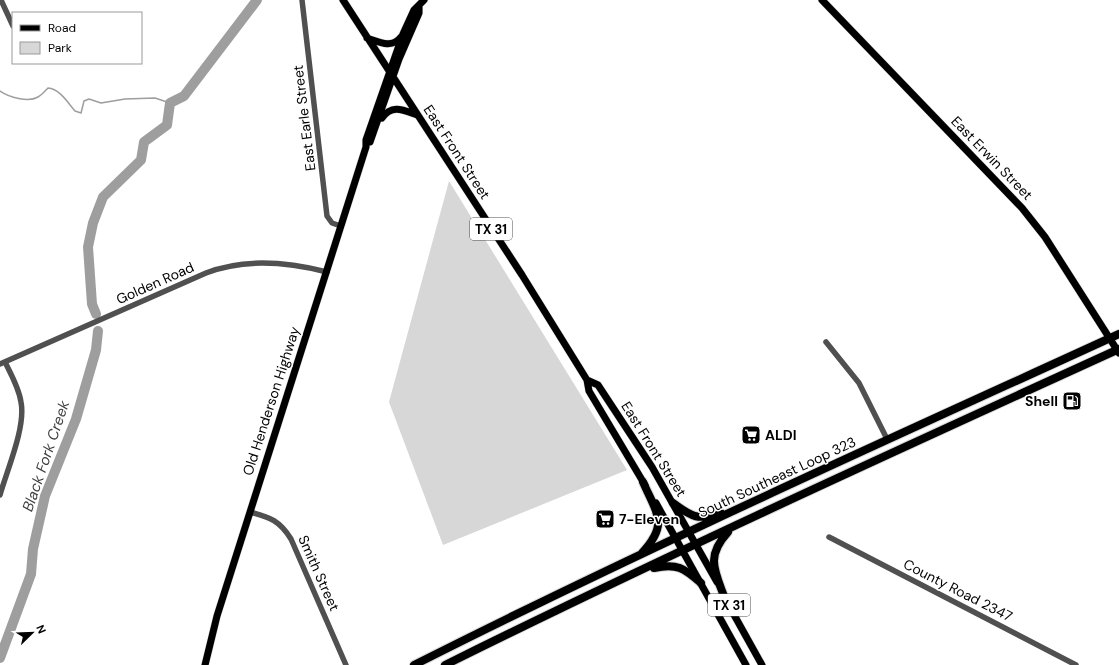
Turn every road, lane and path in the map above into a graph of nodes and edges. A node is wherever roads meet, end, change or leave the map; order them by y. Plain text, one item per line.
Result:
1 (1, 0) edge
2 (302, 0) edge
3 (343, 0) edge
4 (822, 0) edge
5 (421, 3) edge
6 (12, 24) edge
7 (403, 34) junction
8 (367, 38) junction
9 (389, 71) junction
10 (394, 79) junction
11 (417, 114) junction
12 (377, 124) junction
13 (366, 147) junction
14 (341, 226) junction
15 (326, 272) junction
16 (1119, 334) edge
17 (1110, 338) junction
18 (826, 342) dead end
19 (1118, 351) edge
20 (2, 363) edge
21 (587, 380) junction
22 (888, 439) junction
23 (643, 482) junction
24 (0, 495) edge
25 (673, 503) junction
26 (743, 507) junction
27 (250, 512) junction
28 (730, 529) junction
29 (690, 532) junction
30 (829, 537) dead end
31 (676, 539) junction
32 (696, 545) junction
33 (683, 551) junction
34 (639, 556) junction
35 (639, 571) junction
36 (701, 583) junction
37 (725, 598) junction
38 (494, 625) junction
39 (500, 638) junction
40 (205, 665) edge
41 (346, 665) edge
42 (414, 665) edge
43 (444, 665) edge
44 (746, 665) edge
45 (762, 665) edge
46 (1076, 665) edge

1 - 6 street
2 - 14 street, East Earle Street
3 - 8 main road, East Front Street / TX 31
4 - 17 main road, East Erwin Street
5 - 7 main road, Old Henderson Highway
5 - 10 main road, Old Henderson Highway
7 - 8 main road
7 - 9 main road, Old Henderson Highway
8 - 9 main road, East Front Street / TX 31
9 - 10 main road, East Front Street / TX 31
9 - 13 main road, Old Henderson Highway
10 - 11 main road, East Front Street / TX 31
10 - 12 main road, Old Henderson Highway
11 - 12 main road
11 - 21 main road, East Front Street / TX 31
12 - 13 main road, Old Henderson Highway
13 - 14 main road, Old Henderson Highway
14 - 15 main road, Old Henderson Highway
15 - 20 street, Golden Road
15 - 27 main road, Old Henderson Highway
16 - 17 highway, South Southeast Loop 323
17 - 19 main road, East Erwin Street
17 - 22 highway, South Southeast Loop 323
18 - 22 street
19 - 28 highway, South Southeast Loop 323
20 - 24 street
21 - 23 main road, East Front Street / TX 31
21 - 25 main road, East Front Street / TX 31
22 - 26 highway, South Southeast Loop 323
23 - 31 main road, East Front Street / TX 31
23 - 34 highway
25 - 26 highway
25 - 29 main road, East Front Street / TX 31
26 - 29 highway, South Southeast Loop 323
27 - 40 main road, Old Henderson Highway
27 - 41 street, Smith Street
28 - 32 highway, South Southeast Loop 323
28 - 37 highway
29 - 31 highway, South Southeast Loop 323
29 - 32 main road, East Front Street / TX 31
30 - 46 street, County Road 2347
31 - 33 main road, East Front Street / TX 31
31 - 34 highway, South Southeast Loop 323
32 - 33 highway, South Southeast Loop 323
32 - 37 main road, East Front Street / TX 31
33 - 35 highway, South Southeast Loop 323
33 - 36 main road, East Front Street / TX 31
34 - 38 highway, South Southeast Loop 323
35 - 36 highway
35 - 39 highway, South Southeast Loop 323
36 - 44 main road, East Front Street / TX 31
37 - 45 main road, East Front Street / TX 31
38 - 39 highway
38 - 42 highway, South Southeast Loop 323
39 - 43 highway, South Southeast Loop 323

